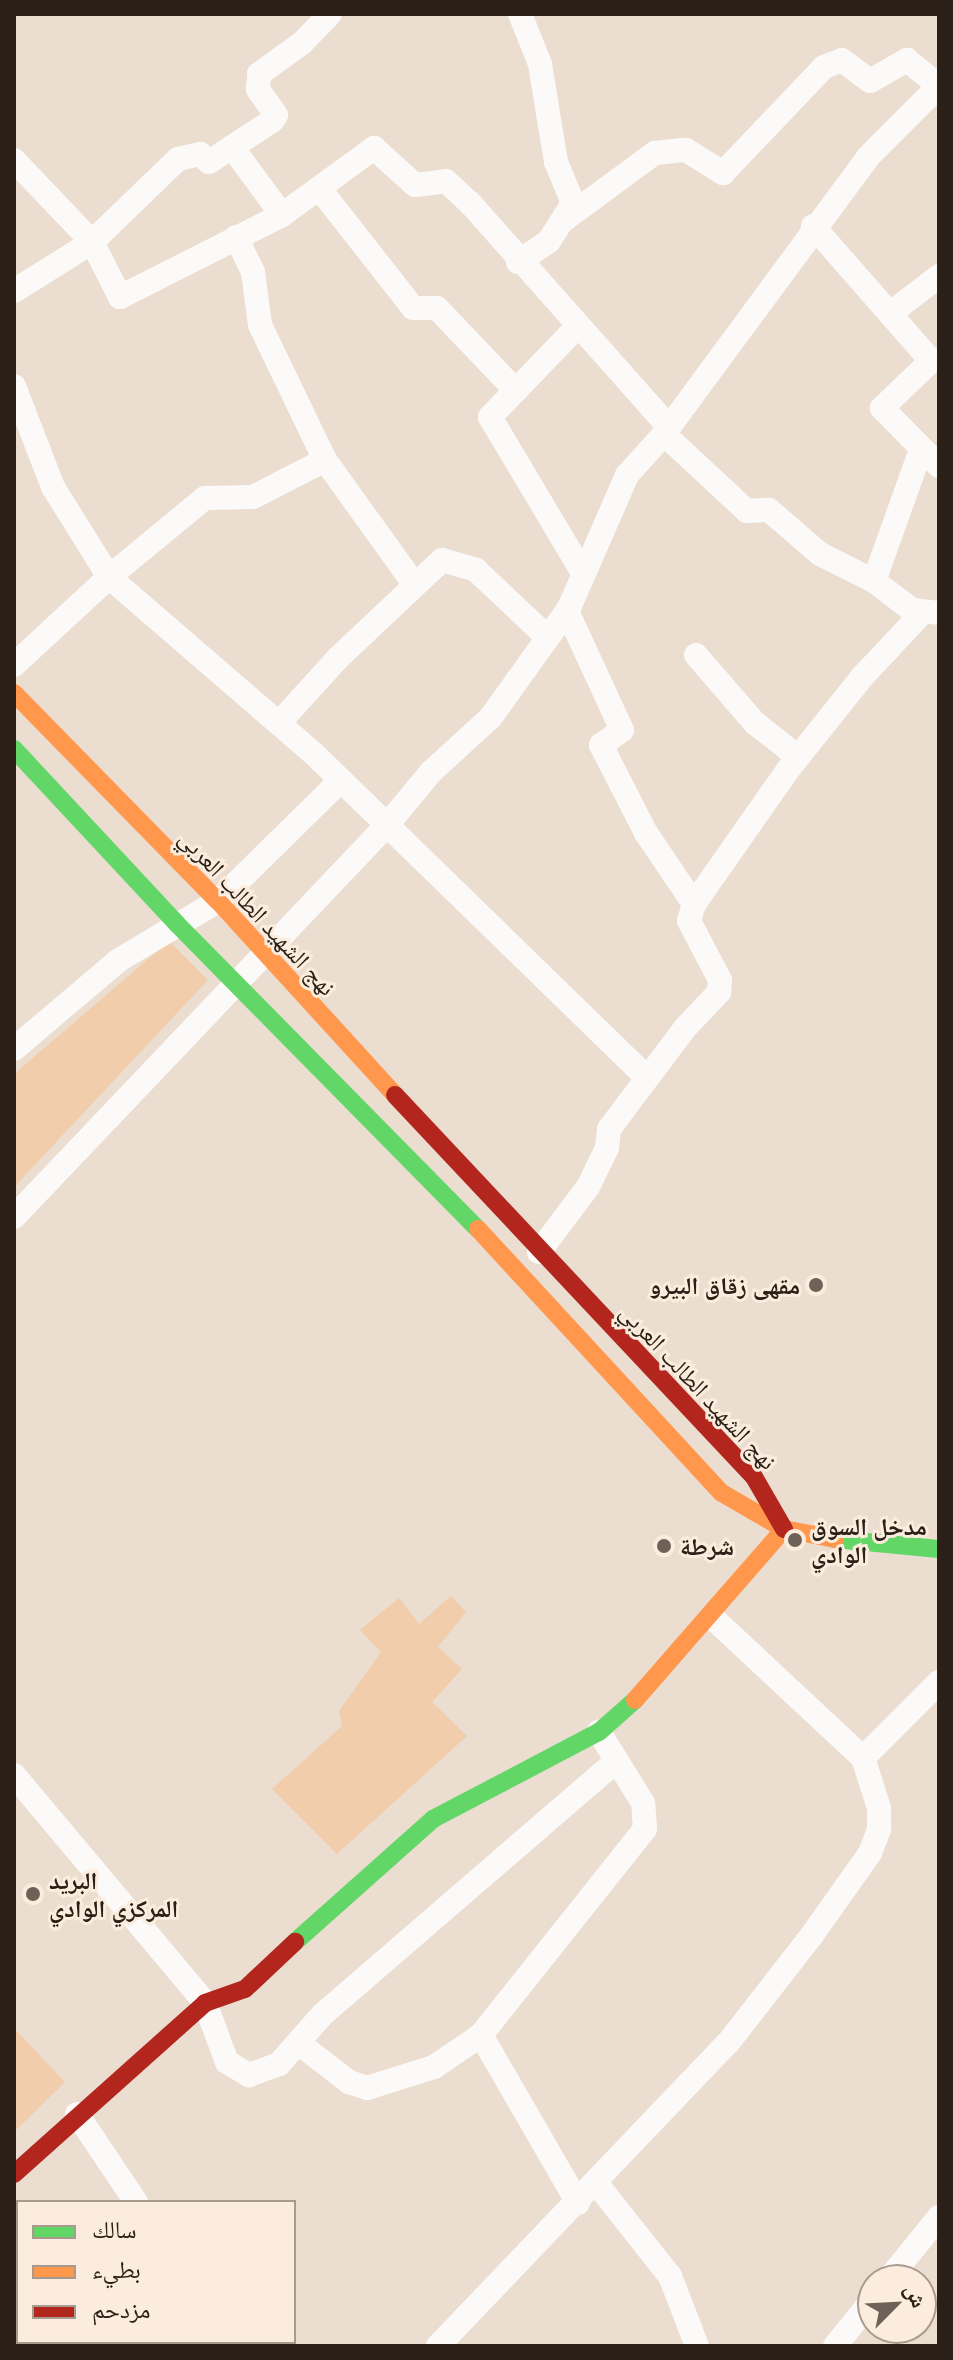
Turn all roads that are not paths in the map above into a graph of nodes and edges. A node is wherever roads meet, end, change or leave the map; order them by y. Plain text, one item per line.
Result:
1 (330, 14) edge
2 (523, 15) edge
3 (939, 86) edge
4 (232, 147) junction
5 (14, 160) edge
6 (319, 188) junction
7 (282, 215) junction
8 (565, 219) junction
9 (813, 226) junction
10 (236, 237) junction
11 (92, 242) junction
12 (518, 262) junction
13 (939, 276) edge
14 (14, 291) edge
15 (891, 313) junction
16 (576, 328) junction
17 (935, 360) edge
18 (14, 386) edge
19 (515, 390) junction
20 (666, 431) junction
21 (930, 458) edge
22 (325, 460) junction
23 (583, 573) junction
24 (109, 577) junction
25 (874, 581) junction
26 (414, 584) junction
27 (567, 611) junction
28 (930, 613) edge
29 (547, 637) junction
30 (696, 655) dead end
31 (14, 665) edge
32 (14, 693) edge
33 (280, 722) junction
34 (14, 749) edge
35 (798, 757) junction
36 (340, 781) junction
37 (387, 825) junction
38 (218, 901) junction
39 (694, 904) junction
40 (177, 924) junction
41 (264, 956) junction
42 (237, 982) junction
43 (14, 1049) edge
44 (647, 1078) junction
45 (450, 1154) junction
46 (428, 1176) junction
47 (14, 1217) edge
48 (539, 1252) junction
49 (593, 1308) junction
50 (575, 1330) junction
51 (784, 1529) junction
52 (939, 1549) edge
53 (713, 1618) junction
54 (939, 1682) edge
55 (599, 1732) junction
56 (863, 1758) junction
57 (615, 1762) junction
58 (14, 1775) edge
59 (205, 2003) junction
60 (481, 2035) junction
61 (301, 2045) junction
62 (77, 2114) junction
63 (14, 2174) edge
64 (597, 2184) junction
65 (135, 2200) edge
66 (578, 2203) junction
67 (939, 2217) edge
68 (901, 2264) edge
69 (857, 2319) edge
70 (447, 2342) edge
71 (697, 2346) edge
72 (835, 2346) edge

1 - 4 street
2 - 8 street
3 - 8 street
3 - 9 street
4 - 7 street
4 - 11 street
5 - 11 street
6 - 7 street
6 - 12 street
6 - 19 street
7 - 10 street
8 - 12 street
9 - 15 street
9 - 20 street
10 - 11 street
10 - 22 street
11 - 14 street
12 - 16 street
13 - 15 street
15 - 17 street
16 - 19 street
16 - 20 street
17 - 21 street
18 - 24 street
19 - 23 street
20 - 23 street
20 - 25 street
21 - 25 street
22 - 24 street
22 - 26 street
23 - 27 street
24 - 31 street
24 - 33 street
25 - 28 street
26 - 29 street
26 - 33 street
27 - 29 street
27 - 39 street
28 - 35 street
29 - 37 street
30 - 35 street
32 - 38 main road, نهج الشهيد الطالب العربي
33 - 36 street
34 - 40 main road
35 - 39 street
36 - 37 street
36 - 38 street
37 - 41 street
37 - 44 street
38 - 40 street
38 - 41 main road, نهج الشهيد الطالب العربي
39 - 44 street
40 - 42 main road
40 - 43 street
41 - 42 street
41 - 45 main road, نهج الشهيد الطالب العربي
42 - 46 main road
42 - 47 street
44 - 48 street
45 - 46 main road
45 - 48 main road, نهج الشهيد الطالب العربي
46 - 50 main road
48 - 49 main road, نهج الشهيد الطالب العربي
49 - 50 main road
49 - 51 main road, نهج الشهيد الطالب العربي
50 - 51 main road
51 - 52 main road
51 - 53 main road
53 - 55 main road
53 - 56 street
54 - 56 street
55 - 57 street
55 - 59 main road
56 - 64 street
57 - 60 street
57 - 61 street
58 - 59 street
59 - 61 street
59 - 62 main road
60 - 61 street
60 - 66 street
62 - 63 main road
62 - 65 street
64 - 66 street
64 - 71 street
66 - 70 street
67 - 68 street
69 - 72 street

